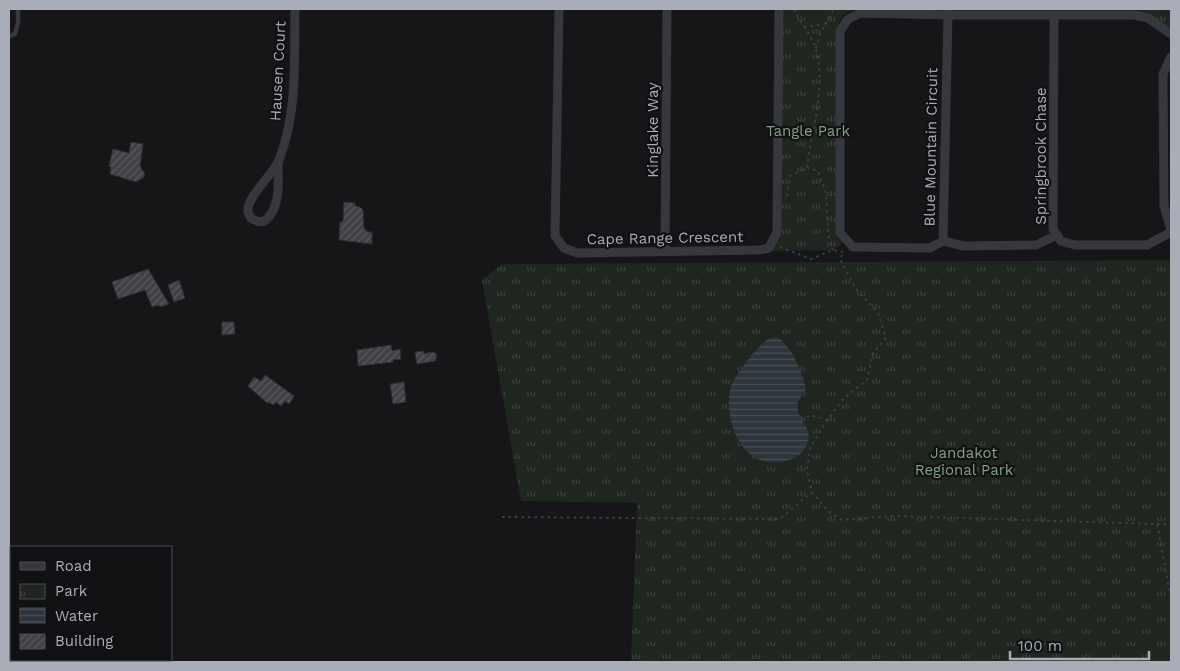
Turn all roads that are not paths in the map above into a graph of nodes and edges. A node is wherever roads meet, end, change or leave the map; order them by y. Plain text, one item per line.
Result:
1 (18, 9) edge
2 (294, 9) edge
3 (559, 9) edge
4 (667, 9) edge
5 (779, 9) edge
6 (948, 12) edge
7 (1084, 12) edge
8 (1054, 15) junction
9 (1171, 34) edge
10 (9, 36) edge
11 (1171, 56) edge
12 (278, 162) junction
13 (1171, 231) edge
14 (1057, 234) junction
15 (943, 241) junction
16 (666, 252) junction

1 - 10 lane
2 - 12 street, Hausen Court
3 - 16 street, Cape Range Crescent
4 - 16 street, Kinglake Way
5 - 16 street, Cape Range Crescent
6 - 8 street, Blue Mountain Circuit
6 - 15 street, Blue Mountain Circuit
6 - 15 street, Blue Mountain Circuit
7 - 8 street, Blue Mountain Circuit
7 - 9 street, Blue Mountain Circuit
8 - 14 street, Springbrook Chase
11 - 13 street
12 - 12 street, Hausen Court
13 - 14 street, Springbrook Chase
14 - 15 street

